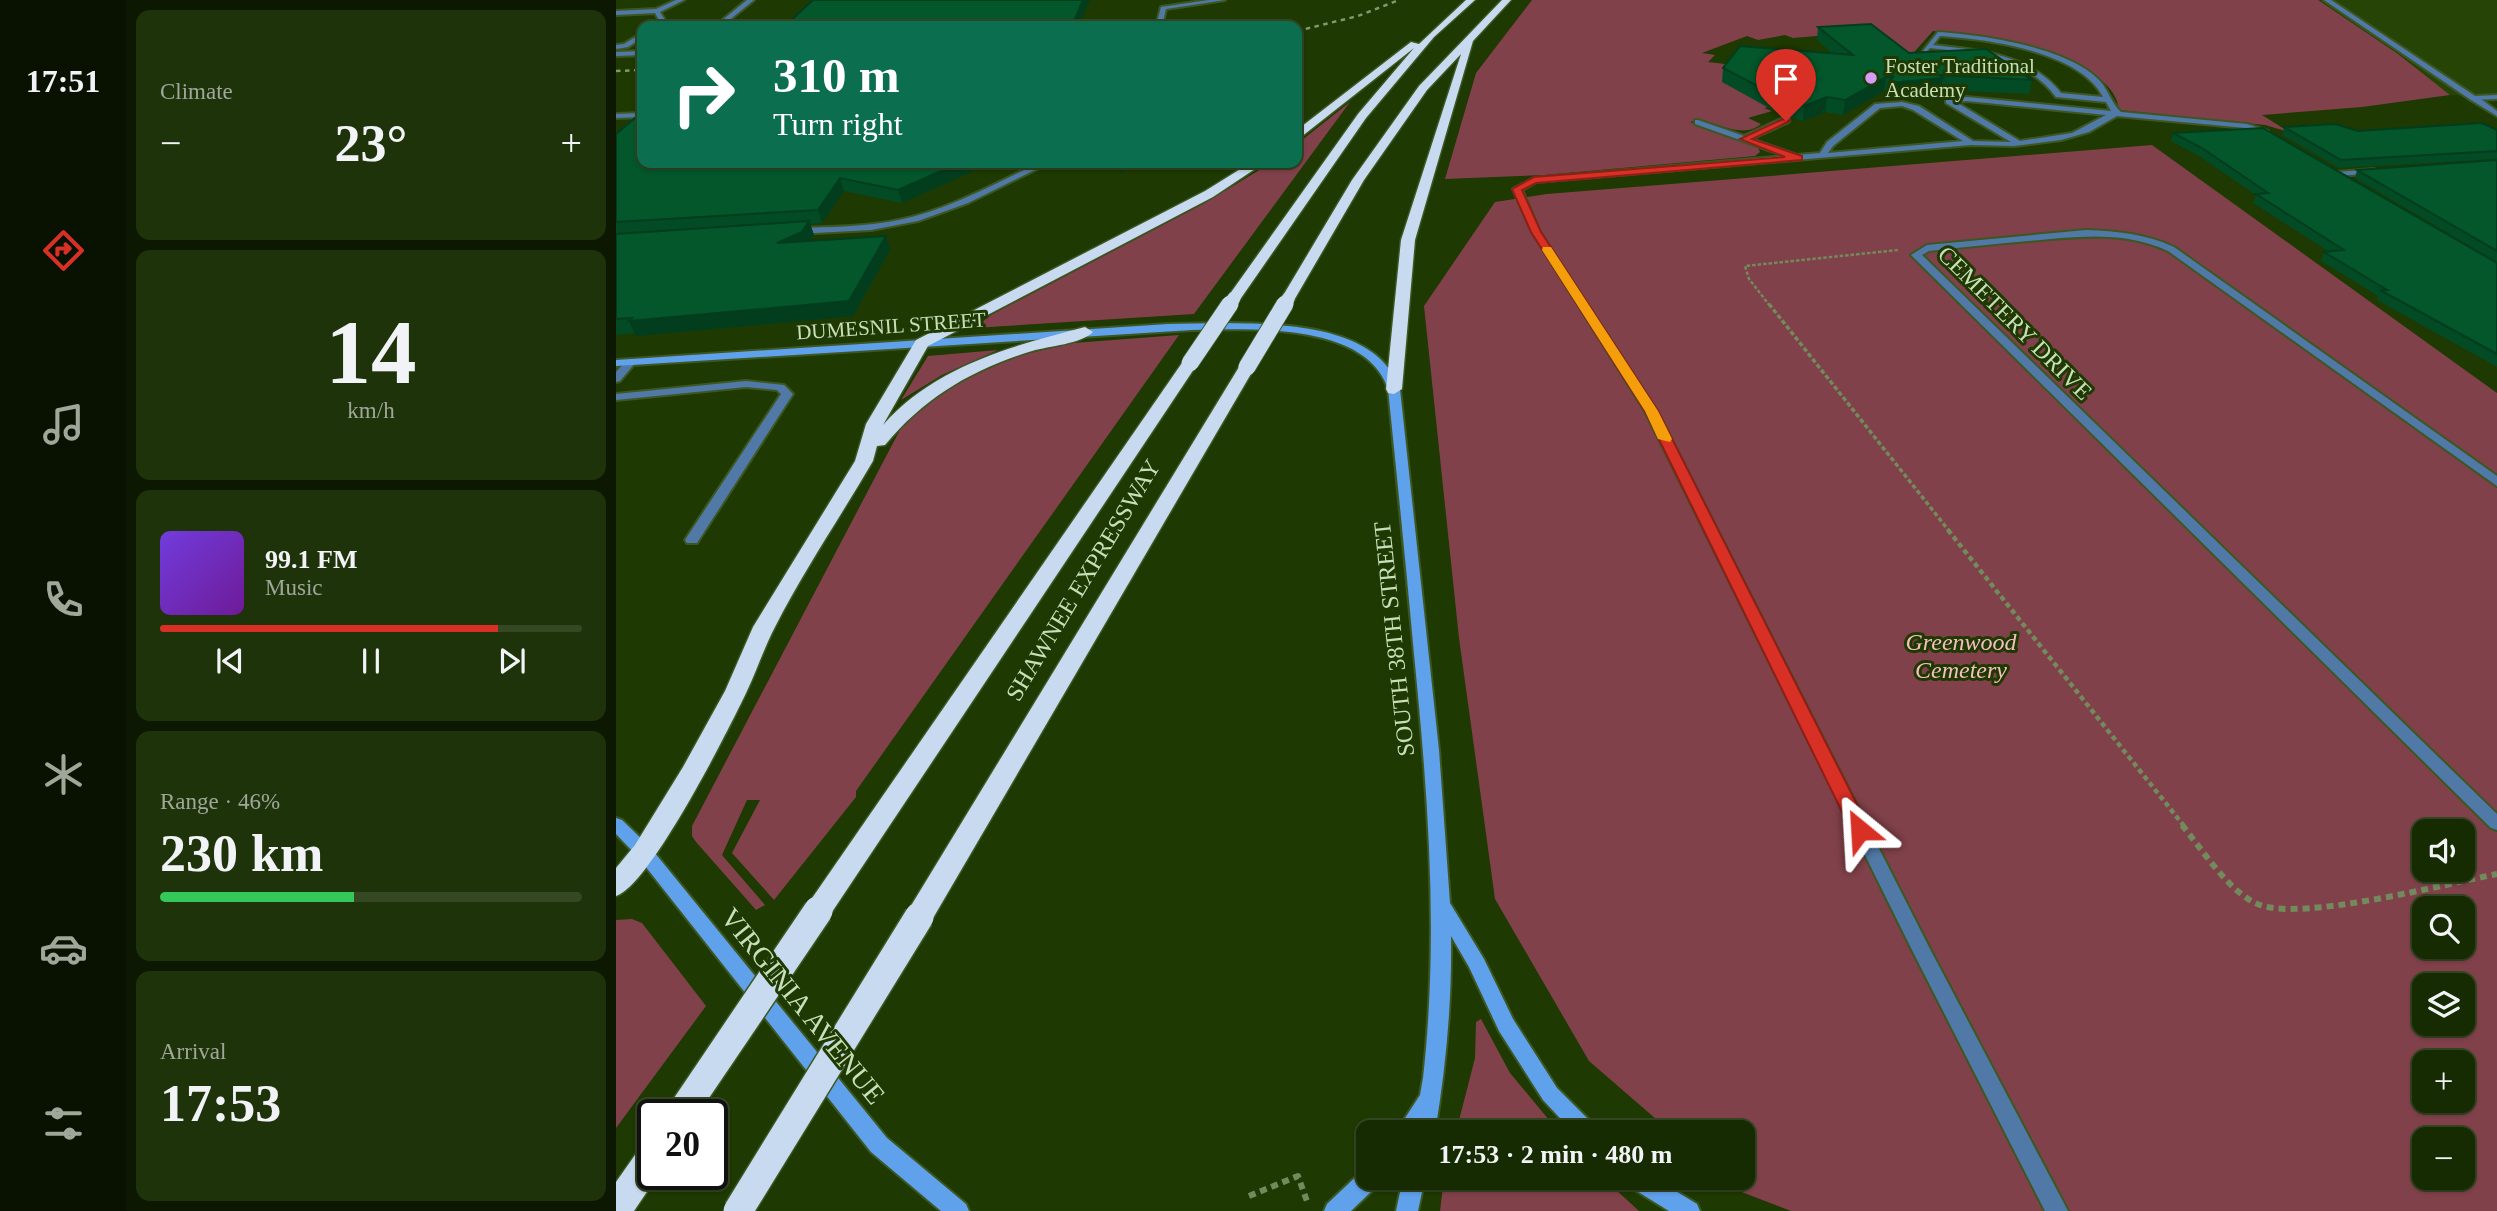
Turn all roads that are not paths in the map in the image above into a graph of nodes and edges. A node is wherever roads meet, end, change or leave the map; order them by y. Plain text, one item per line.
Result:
1 (659, 0) edge
2 (681, 0) edge
3 (751, 0) edge
4 (1222, 0) edge
5 (1471, 0) edge
6 (1507, 0) edge
7 (2327, 0) edge
8 (659, 10) junction
9 (616, 13) edge
10 (661, 21) edge
11 (724, 21) edge
12 (1160, 21) edge
13 (1431, 35) junction
14 (637, 38) edge
15 (1469, 43) junction
16 (616, 47) edge
17 (637, 53) edge
18 (616, 54) edge
19 (2497, 97) edge
20 (2474, 98) junction
21 (2107, 100) junction
22 (2119, 114) junction
23 (2497, 114) edge
24 (637, 115) edge
25 (616, 116) edge
26 (1786, 121) edge
27 (1698, 122) dead end
28 (1302, 131) edge
29 (2275, 137) edge
30 (1744, 139) junction
31 (2017, 142) junction
32 (1971, 143) junction
33 (1822, 156) junction
34 (1798, 158) junction
35 (1034, 168) edge
36 (1250, 168) edge
37 (2327, 168) edge
38 (2379, 171) edge
39 (2337, 174) junction
40 (2349, 181) edge
41 (790, 232) edge
42 (1168, 327) joint
43 (1085, 332) junction
44 (922, 343) junction
45 (631, 362) junction
46 (616, 363) edge
47 (616, 379) edge
48 (1394, 389) junction
49 (616, 397) edge
50 (864, 461) junction
51 (2497, 482) edge
52 (692, 540) dead end
53 (616, 824) edge
54 (2497, 824) edge
55 (644, 852) junction
56 (616, 886) edge
57 (1442, 904) junction
58 (1432, 1095) junction
59 (691, 1099) edge
60 (1416, 1120) edge
61 (1427, 1120) edge
62 (1575, 1120) edge
63 (637, 1179) edge
64 (1357, 1190) edge
65 (1411, 1190) edge
66 (1655, 1190) edge
67 (616, 1210) edge
68 (737, 1211) edge
69 (958, 1211) edge
70 (1335, 1211) edge
71 (1407, 1211) edge
72 (1689, 1211) edge
73 (2057, 1211) edge

1 - 8 street
2 - 8 street
3 - 11 street
4 - 12 street
5 - 13 highway, SHAWNEE EXPRESSWAY
6 - 15 highway, SHAWNEE EXPRESSWAY
7 - 20 street
8 - 9 street
8 - 10 street
13 - 28 highway
13 - 59 highway, SHAWNEE EXPRESSWAY, bridge
14 - 16 street
15 - 48 highway
15 - 68 highway, SHAWNEE EXPRESSWAY, bridge
17 - 18 street
19 - 20 street
20 - 23 street
21 - 21 street
21 - 22 street
22 - 29 street
22 - 31 street
22 - 31 street
24 - 25 street
26 - 30 street
27 - 30 street
30 - 34 street
31 - 32 street
32 - 33 street
32 - 33 street
33 - 34 street
34 - 73 street
35 - 41 street
36 - 44 highway
37 - 39 street
38 - 39 street
39 - 40 street
42 - 43 main road, DUMESNIL STREET
42 - 48 main road, SOUTH 38TH STREET
43 - 44 main road, DUMESNIL STREET
43 - 50 highway
44 - 45 main road, DUMESNIL STREET
44 - 50 highway
45 - 46 main road, DUMESNIL STREET
45 - 47 street
48 - 57 main road, SOUTH 38TH STREET
49 - 52 street
50 - 55 highway
51 - 54 street, CEMETERY DRIVE
53 - 55 main road, VIRGINIA AVENUE
55 - 56 highway
55 - 69 main road, VIRGINIA AVENUE
57 - 58 main road, SOUTH 38TH STREET
57 - 62 main road
58 - 60 main road
58 - 61 main road, SOUTH 38TH STREET
63 - 67 highway
64 - 70 main road
65 - 71 main road
66 - 72 main road

